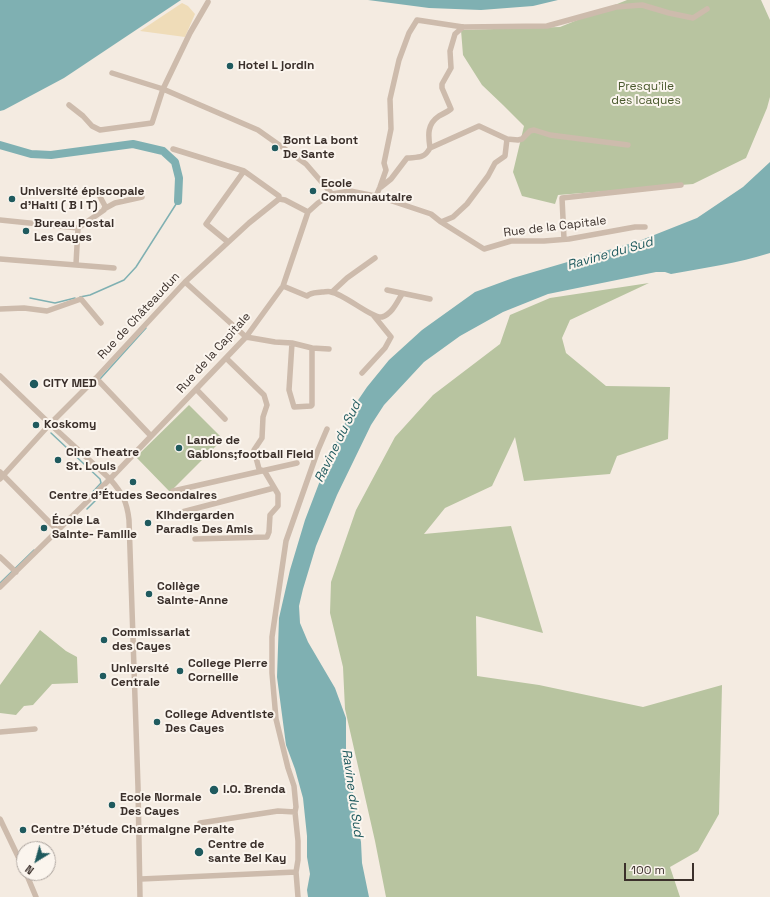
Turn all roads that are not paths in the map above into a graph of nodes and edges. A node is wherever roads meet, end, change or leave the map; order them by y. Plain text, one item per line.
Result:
1 (208, 2) dead end
2 (707, 9) dead end
3 (463, 27) junction
4 (112, 73) dead end
5 (163, 89) junction
6 (70, 105) dead end
7 (507, 139) junction
8 (628, 145) dead end
9 (430, 148) junction
10 (173, 149) dead end
11 (244, 171) junction
12 (681, 185) dead end
13 (380, 187) junction
14 (98, 193) dead end
15 (332, 194) junction
16 (376, 196) junction
17 (142, 197) dead end
18 (279, 199) junction
19 (104, 209) junction
20 (308, 212) junction
21 (0, 220) edge
22 (441, 222) junction
23 (645, 227) dead end
24 (78, 228) junction
25 (564, 239) junction
26 (228, 242) junction
27 (375, 258) dead end
28 (0, 259) edge
29 (76, 264) junction
30 (114, 268) dead end
31 (185, 282) junction
32 (283, 286) junction
33 (387, 290) dead end
34 (332, 292) junction
35 (402, 294) junction
36 (430, 299) dead end
37 (0, 309) edge
38 (374, 316) junction
39 (101, 323) dead end
40 (246, 337) junction
41 (292, 343) junction
42 (312, 348) junction
43 (330, 349) dead end
44 (226, 358) junction
45 (362, 373) dead end
46 (96, 378) junction
47 (1, 379) edge
48 (196, 389) junction
49 (225, 419) dead end
50 (50, 424) junction
51 (327, 429) dead end
52 (151, 436) junction
53 (297, 463) dead end
54 (263, 471) junction
55 (1, 475) edge
56 (110, 479) junction
57 (274, 488) junction
58 (174, 491) dead end
59 (182, 512) dead end
60 (58, 531) junction
61 (195, 539) dead end
62 (0, 557) edge
63 (16, 572) junction
64 (0, 588) edge
65 (36, 729) dead end
66 (0, 732) edge
67 (295, 812) junction
68 (0, 819) edge
69 (200, 823) dead end
70 (16, 852) edge
71 (296, 872) junction
72 (141, 879) junction
73 (29, 881) edge
74 (36, 897) edge
75 (140, 897) edge
76 (298, 897) edge

1 - 5 street
2 - 3 street
3 - 9 street
3 - 13 street
4 - 5 street
5 - 6 street
5 - 15 street
7 - 8 street
7 - 9 street
7 - 22 street
9 - 13 street
10 - 11 street
11 - 18 street
11 - 26 street
12 - 25 street
13 - 16 street
14 - 19 street
15 - 16 street, Rue de la Capitale
15 - 20 street, Rue de la Capitale
16 - 22 street, Rue de la Capitale
17 - 19 street
18 - 20 street
18 - 26 street, Rue de Châteaudun
19 - 24 street
20 - 32 street, Rue de la Capitale
21 - 24 street
22 - 25 street, Rue de la Capitale
23 - 25 street, Rue de la Capitale
24 - 29 street
26 - 31 street, Rue de Châteaudun
27 - 34 street
28 - 29 street
29 - 30 street
31 - 40 street
31 - 46 street, Rue de Châteaudun
32 - 34 street
32 - 40 street, Rue de la Capitale
33 - 35 street
34 - 38 street
35 - 36 street
35 - 38 street
37 - 39 street
38 - 45 street
40 - 41 street
40 - 44 street, Rue de la Capitale
41 - 42 street
41 - 42 street
42 - 43 street
44 - 48 street, Rue de la Capitale
44 - 54 street
46 - 50 street, Rue de Châteaudun
46 - 52 street
47 - 50 street
48 - 49 street
48 - 52 street, Rue de la Capitale
50 - 55 street, Rue de Châteaudun
50 - 56 street
51 - 67 street
52 - 56 street, Rue de la Capitale
53 - 54 street
54 - 57 street
54 - 58 street
55 - 60 street
56 - 60 street, Rue de la Capitale
56 - 72 street
57 - 59 street
57 - 61 street
60 - 63 street, Rue de la Capitale
62 - 63 street
63 - 64 street, Rue de la Capitale
65 - 66 street
67 - 69 street
67 - 71 street
68 - 70 street
71 - 72 street
71 - 76 street
72 - 75 street
73 - 74 street

